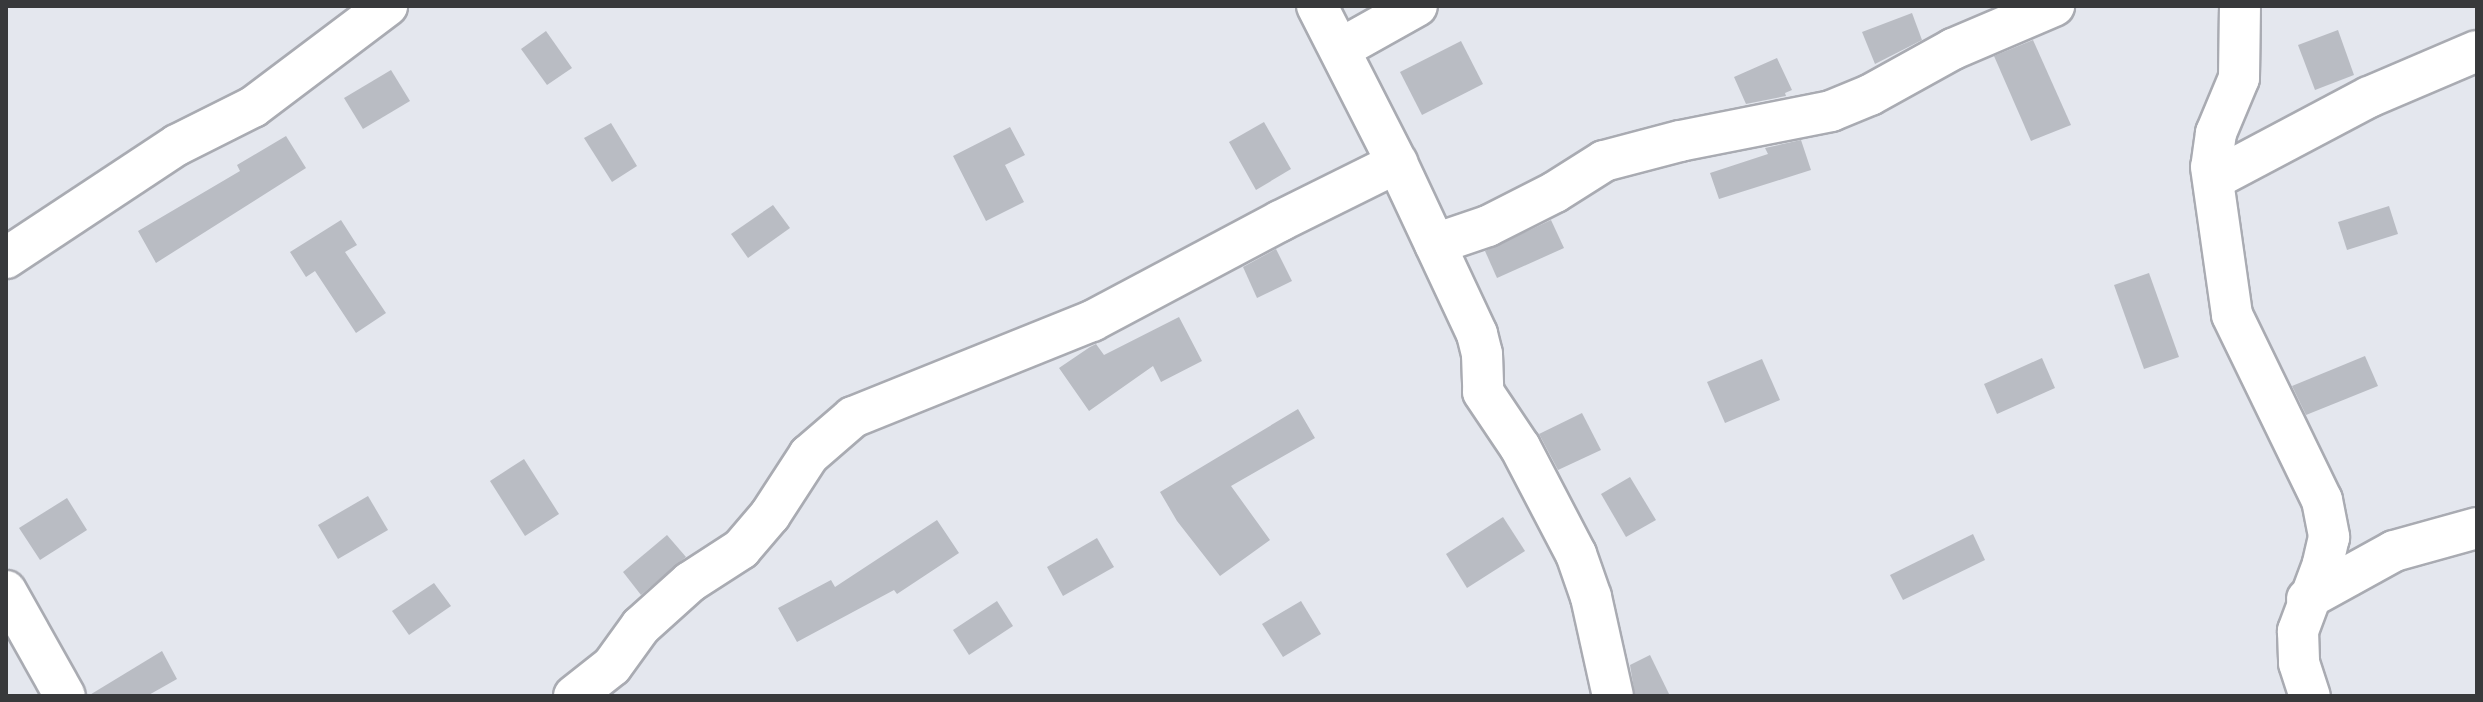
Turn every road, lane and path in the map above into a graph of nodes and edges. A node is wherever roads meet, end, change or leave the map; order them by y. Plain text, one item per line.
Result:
1 (387, 6) edge
2 (1317, 6) edge
3 (1417, 6) edge
4 (2054, 6) edge
5 (2240, 6) edge
6 (1340, 49) junction
7 (2477, 51) edge
8 (1397, 163) junction
9 (2214, 179) junction
10 (1435, 244) junction
11 (6, 258) edge
12 (2477, 528) edge
13 (6, 591) edge
14 (2307, 599) junction
15 (65, 696) edge
16 (574, 696) edge
17 (1613, 696) edge
18 (2310, 696) edge

1 - 11 street
2 - 6 street
3 - 6 street
4 - 10 street
5 - 9 street
6 - 8 street
7 - 9 street
8 - 10 street
8 - 16 street
9 - 14 street
10 - 17 street
12 - 14 street
13 - 15 street
14 - 18 street

